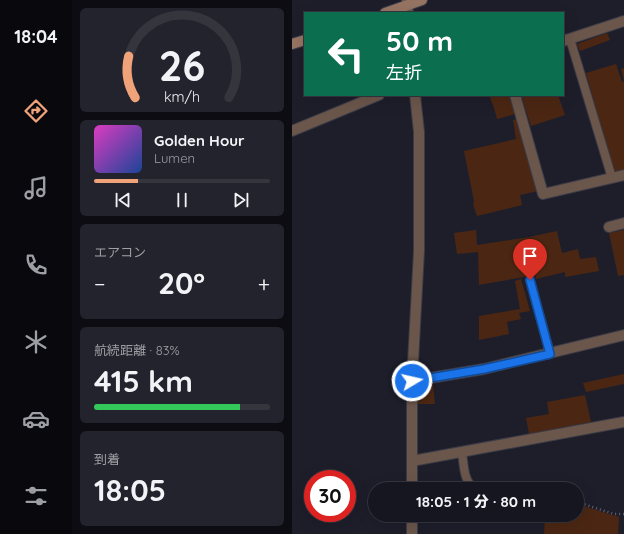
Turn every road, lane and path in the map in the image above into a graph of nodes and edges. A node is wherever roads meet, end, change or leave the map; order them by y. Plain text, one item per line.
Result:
1 (422, 0) edge
2 (407, 6) edge
3 (388, 12) edge
4 (624, 20) edge
5 (304, 40) edge
6 (566, 40) edge
7 (292, 44) edge
8 (377, 96) edge
9 (415, 96) edge
10 (515, 96) edge
11 (292, 131) edge
12 (624, 175) edge
13 (612, 178) junction
14 (624, 223) edge
15 (609, 227) dead end
16 (530, 280) dead end
17 (624, 335) edge
18 (550, 354) junction
19 (412, 381) junction
20 (624, 422) edge
21 (462, 452) junction
22 (412, 461) junction
23 (412, 482) edge
24 (468, 482) edge
25 (584, 504) edge
26 (624, 514) edge
27 (412, 522) edge
28 (412, 534) edge

1 - 2 street
2 - 3 street
4 - 6 street
5 - 7 street
6 - 13 lane
8 - 11 street
9 - 19 street
10 - 13 street
12 - 13 street
14 - 15 street
16 - 18 lane
17 - 18 street
18 - 19 street
19 - 22 street
20 - 21 street
21 - 22 street
21 - 24 lane
22 - 23 street
25 - 26 path
27 - 28 street

